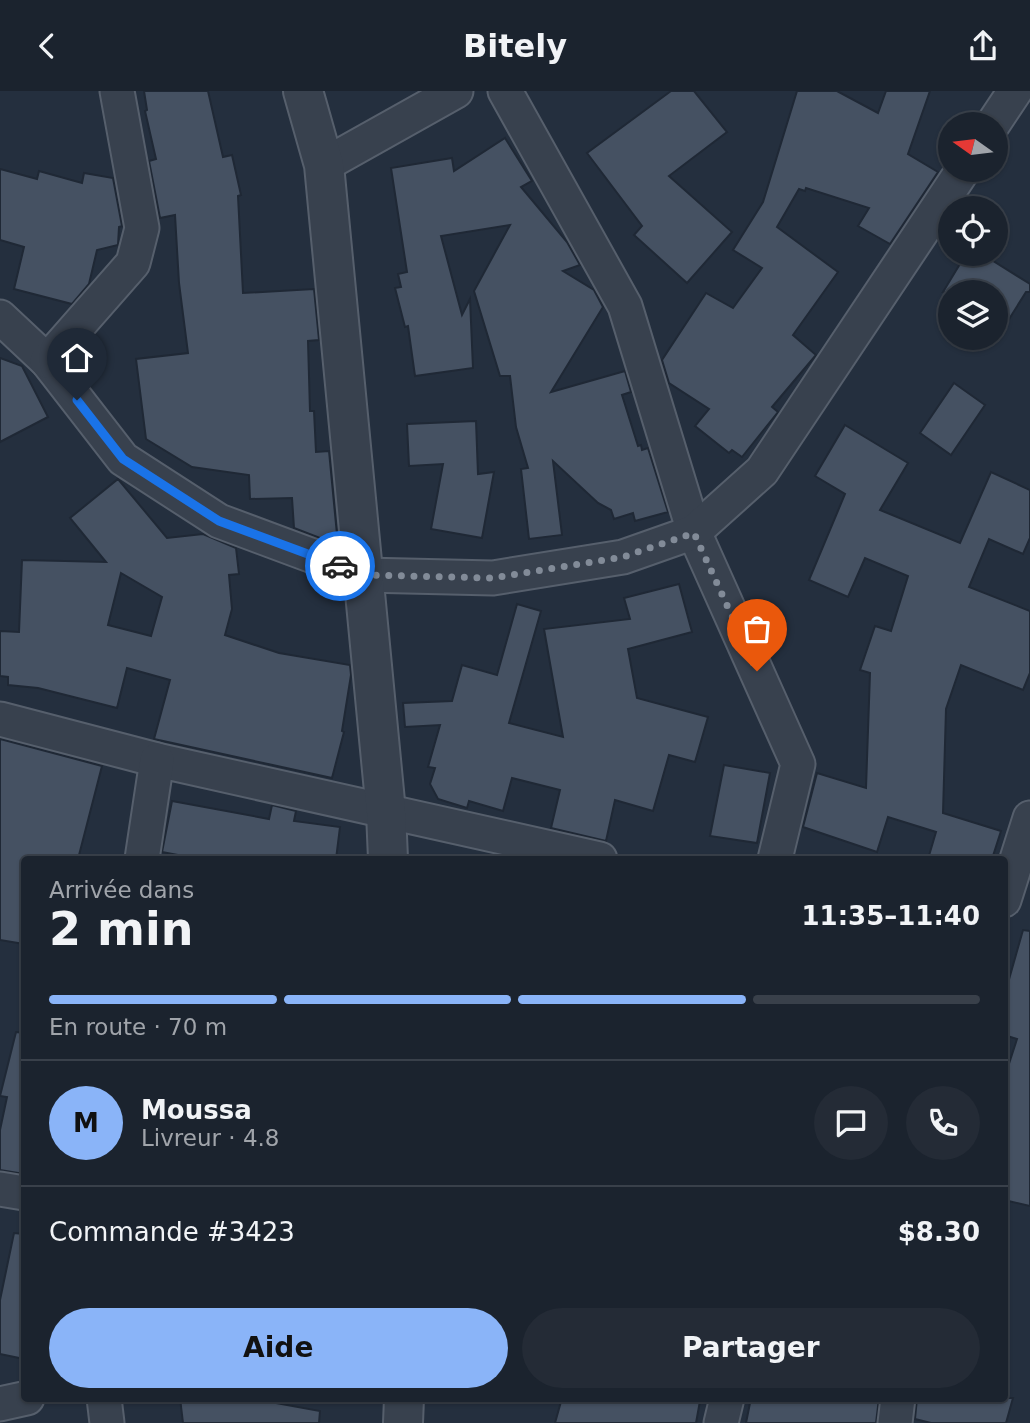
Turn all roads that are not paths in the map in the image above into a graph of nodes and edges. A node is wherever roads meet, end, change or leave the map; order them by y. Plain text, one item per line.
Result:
1 (117, 91) edge
2 (303, 91) edge
3 (456, 91) edge
4 (505, 91) edge
5 (1015, 91) edge
6 (1001, 112) edge
7 (324, 165) junction
8 (955, 182) edge
9 (0, 317) edge
10 (47, 361) junction
11 (694, 533) junction
12 (364, 575) junction
13 (0, 719) edge
14 (157, 760) junction
15 (386, 813) junction
16 (1030, 818) edge
17 (142, 856) edge
18 (388, 856) edge
19 (586, 856) edge
20 (776, 856) edge
21 (1008, 887) edge
22 (0, 1189) edge
23 (21, 1192) edge
24 (21, 1399) edge
25 (104, 1402) edge
26 (404, 1402) edge
27 (726, 1402) edge
28 (898, 1402) edge
29 (0, 1404) edge
30 (107, 1423) edge
31 (403, 1423) edge
32 (721, 1423) edge
33 (895, 1423) edge

1 - 10 street
2 - 7 street
3 - 7 street
4 - 11 street
5 - 6 street
7 - 12 street
8 - 11 street
9 - 10 street
10 - 12 street
11 - 12 street
11 - 20 street
12 - 15 street
13 - 14 street
14 - 15 street
14 - 17 street
15 - 18 street
15 - 19 street
16 - 21 street
22 - 23 street
24 - 29 street
25 - 30 street
26 - 31 street
27 - 32 street
28 - 33 street

